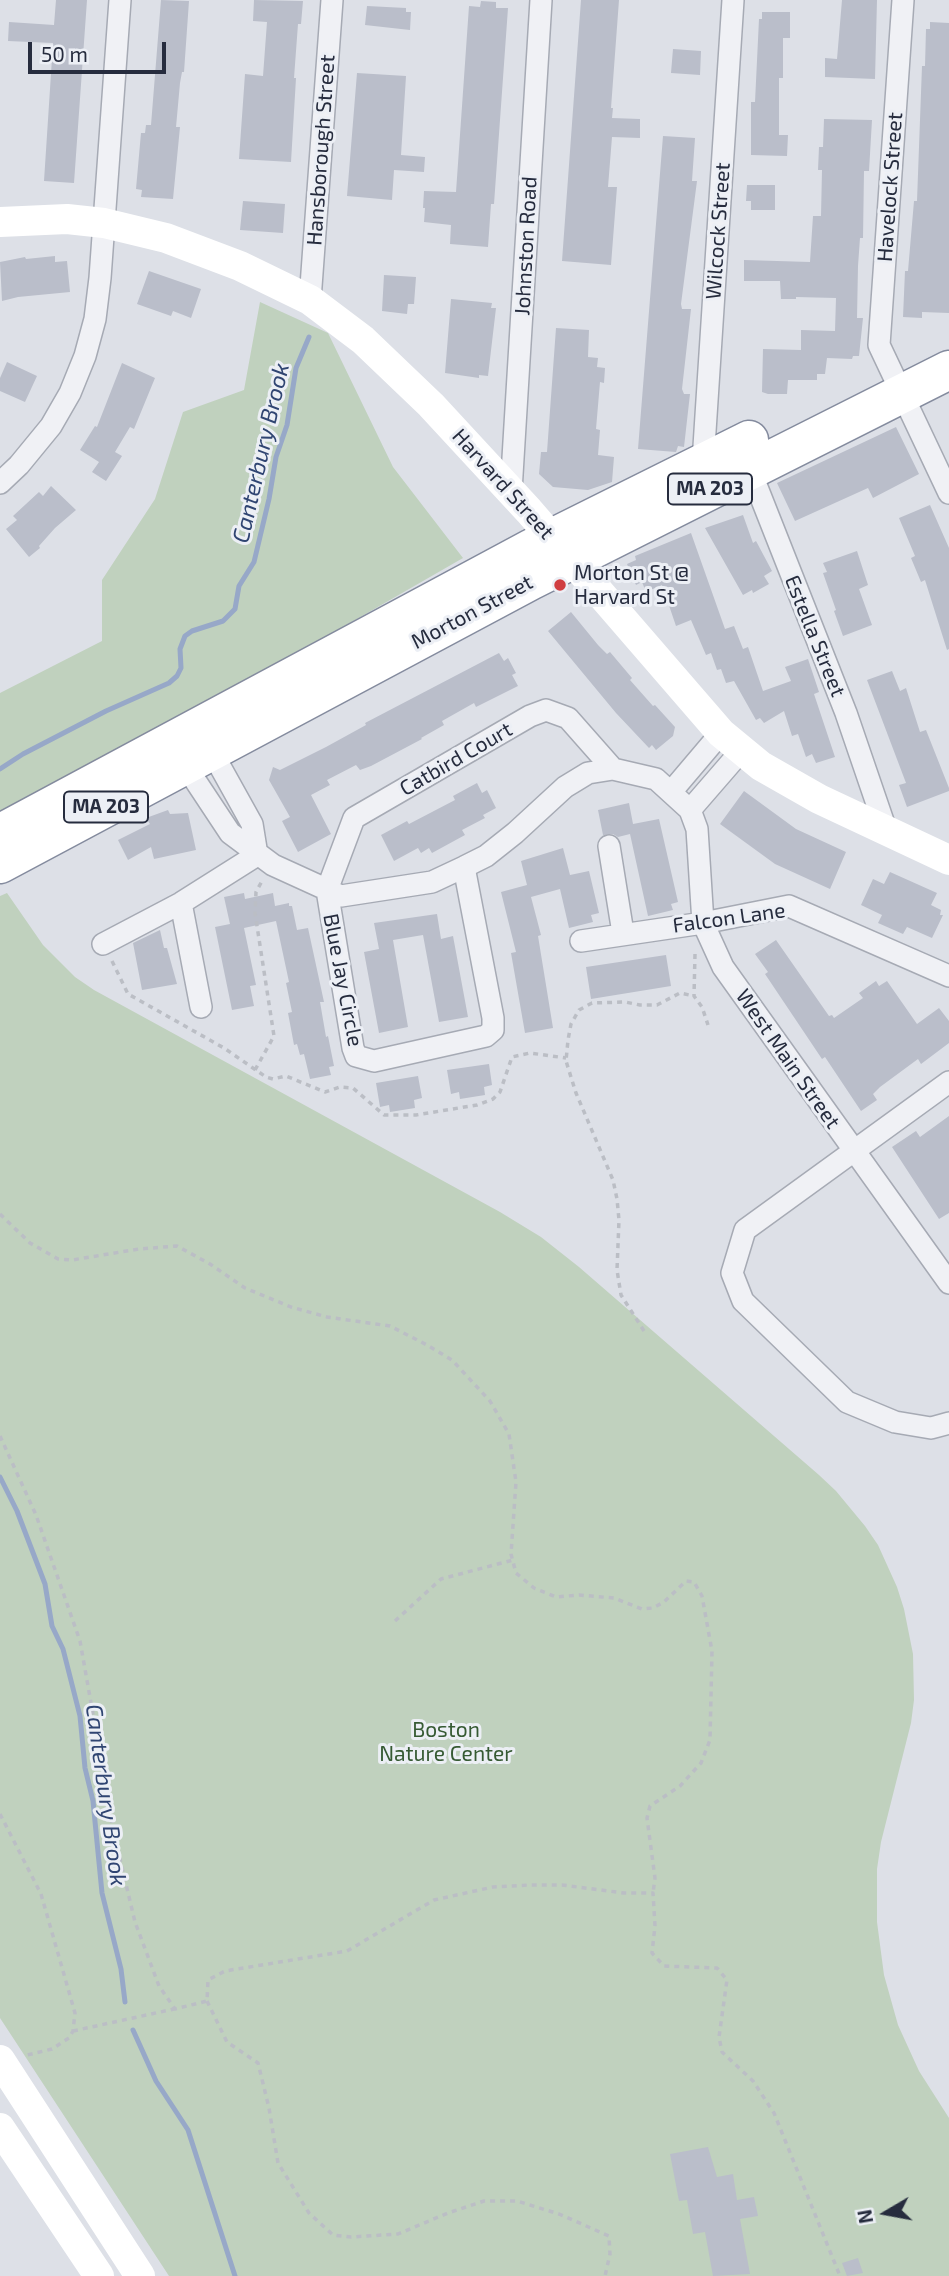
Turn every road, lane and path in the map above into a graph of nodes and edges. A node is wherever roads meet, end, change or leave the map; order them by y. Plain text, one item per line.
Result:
1 (120, 0) edge
2 (332, 0) edge
3 (541, 0) edge
4 (733, 0) edge
5 (903, 0) edge
6 (0, 222) edge
7 (104, 223) junction
8 (310, 300) junction
9 (949, 342) edge
10 (949, 370) edge
11 (896, 383) junction
12 (745, 457) junction
13 (703, 462) junction
14 (0, 483) edge
15 (511, 492) junction
16 (949, 493) edge
17 (562, 549) junction
18 (732, 742) junction
19 (191, 746) junction
20 (613, 769) junction
21 (671, 792) junction
22 (690, 810) junction
23 (886, 830) junction
24 (0, 833) edge
25 (609, 846) dead end
26 (265, 860) junction
27 (949, 860) edge
28 (0, 864) edge
29 (464, 867) junction
30 (327, 890) junction
31 (181, 903) junction
32 (696, 924) junction
33 (623, 933) junction
34 (580, 940) dead end
35 (103, 944) joint
36 (949, 976) edge
37 (694, 996) junction
38 (201, 1007) dead end
39 (708, 1025) dead end
40 (566, 1058) junction
41 (255, 1070) junction
42 (949, 1082) edge
43 (854, 1153) junction
44 (0, 1214) edge
45 (947, 1273) edge
46 (644, 1331) dead end
47 (949, 1423) edge
48 (0, 1436) edge
49 (513, 1560) junction
50 (395, 1621) dead end
51 (0, 1814) edge
52 (653, 1893) junction
53 (207, 2001) junction
54 (174, 2008) junction
55 (74, 2031) junction
56 (0, 2060) edge
57 (0, 2128) edge
58 (99, 2276) edge
59 (140, 2276) edge
60 (605, 2276) edge
61 (840, 2276) edge

1 - 7 street
2 - 8 street, Hansborough Street
3 - 15 street, Johnston Road
4 - 13 street, Wilcock Street
5 - 11 street, Havelock Street
6 - 7 main road, Harvard Street
7 - 8 main road, Harvard Street
7 - 14 street
8 - 15 main road, Harvard Street
9 - 11 highway, Morton Street / MA 203
10 - 11 highway, Morton Street / MA 203
11 - 12 highway, Morton Street / MA 203
11 - 16 street, Havelock Street
12 - 13 highway, Morton Street / MA 203
12 - 17 highway, Morton Street / MA 203
12 - 23 street, Estella Street
13 - 17 highway, Morton Street / MA 203
15 - 17 main road, Harvard Street
17 - 18 main road, Harvard Street
17 - 19 highway, Morton Street / MA 203
18 - 21 street
18 - 22 street
18 - 23 main road, Harvard Street
19 - 24 highway, Morton Street / MA 203
19 - 26 street
19 - 26 street
19 - 28 highway, Morton Street / MA 203
20 - 21 street
20 - 29 street
20 - 30 street, Catbird Court
21 - 22 street
22 - 32 street, West Main Street
23 - 27 main road, Harvard Street
25 - 33 street
26 - 30 street
26 - 31 street
26 - 41 path
29 - 30 street
29 - 30 street, Blue Jay Circle
31 - 35 street
31 - 38 street
32 - 33 street, Falcon Lane
32 - 36 street, Falcon Lane
32 - 37 path
32 - 43 street, West Main Street
33 - 34 street, Falcon Lane
35 - 41 path
37 - 39 path
37 - 40 path
40 - 41 path
40 - 46 path
42 - 43 street
43 - 45 street, West Main Street
43 - 47 street
44 - 49 path
48 - 54 path
49 - 50 path
49 - 52 path
51 - 55 path
52 - 53 path
52 - 61 path
53 - 54 path
53 - 60 path
54 - 55 path
55 - 56 path
56 - 59 main road
57 - 58 main road

